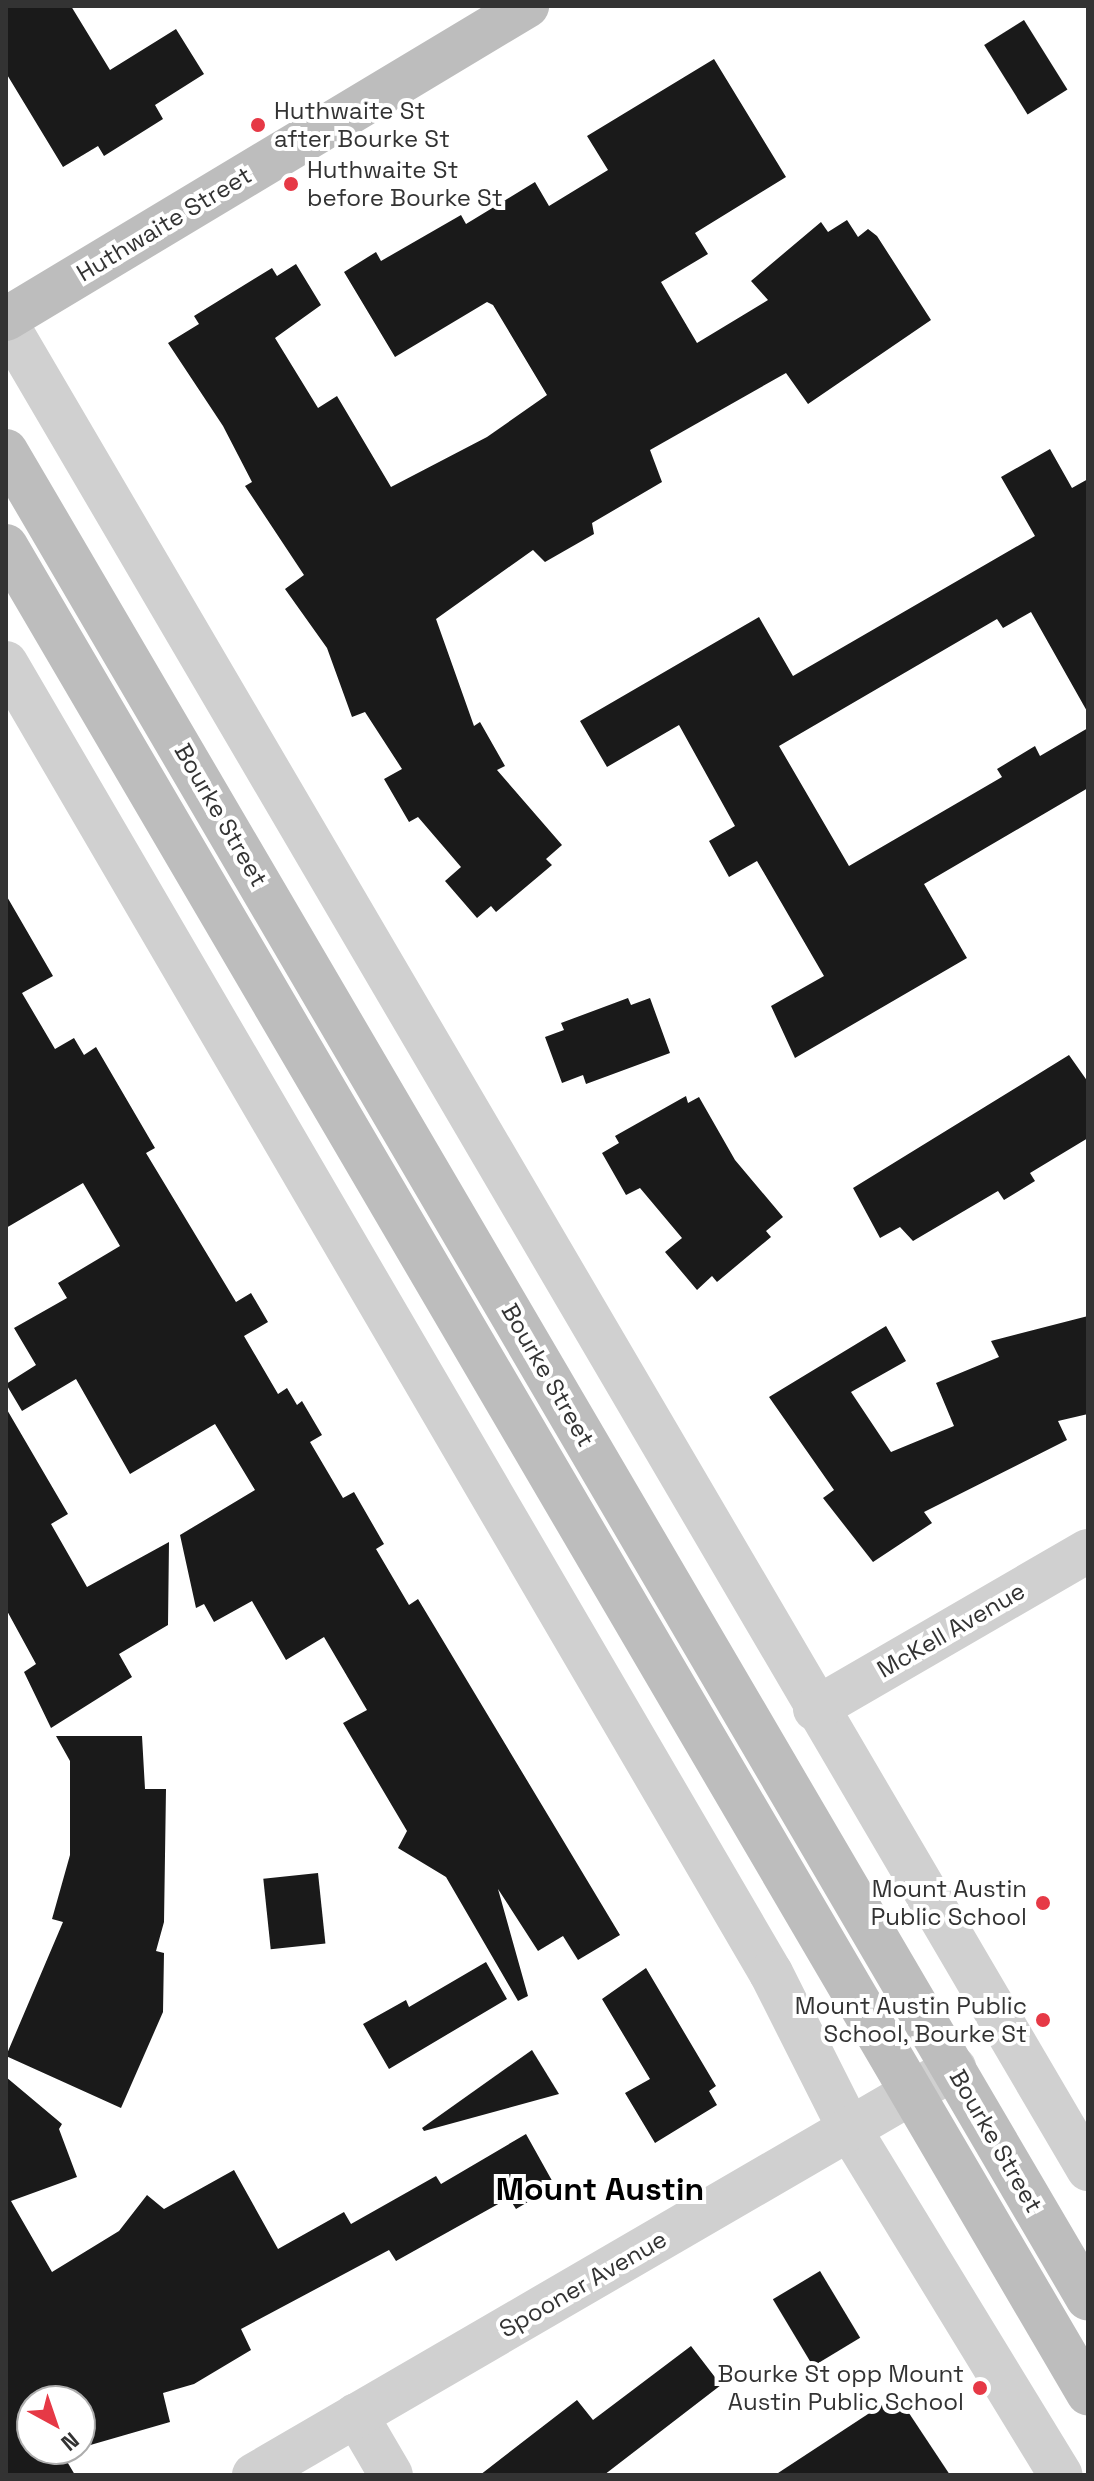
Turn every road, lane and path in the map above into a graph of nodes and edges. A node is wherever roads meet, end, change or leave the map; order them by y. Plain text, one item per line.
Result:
1 (527, 6) edge
2 (6, 321) edge
3 (6, 451) edge
4 (6, 546) edge
5 (6, 663) edge
6 (1088, 1551) edge
7 (815, 1709) junction
8 (954, 2068) junction
9 (909, 2094) junction
10 (850, 2130) junction
11 (1088, 2169) edge
12 (1088, 2299) edge
13 (1088, 2393) edge
14 (356, 2415) junction
15 (254, 2475) edge
16 (391, 2475) edge
17 (1061, 2475) edge

1 - 2 main road, Huthwaite Street
2 - 7 street
3 - 8 main road, Bourke Street
4 - 9 main road, Bourke Street
5 - 10 street
6 - 7 street, McKell Avenue
7 - 11 street
8 - 9 street, Spooner Avenue
8 - 12 main road, Bourke Street
9 - 10 street, Spooner Avenue
9 - 13 main road, Bourke Street
10 - 14 street, Spooner Avenue
10 - 17 street
14 - 15 street, Spooner Avenue
14 - 16 street

